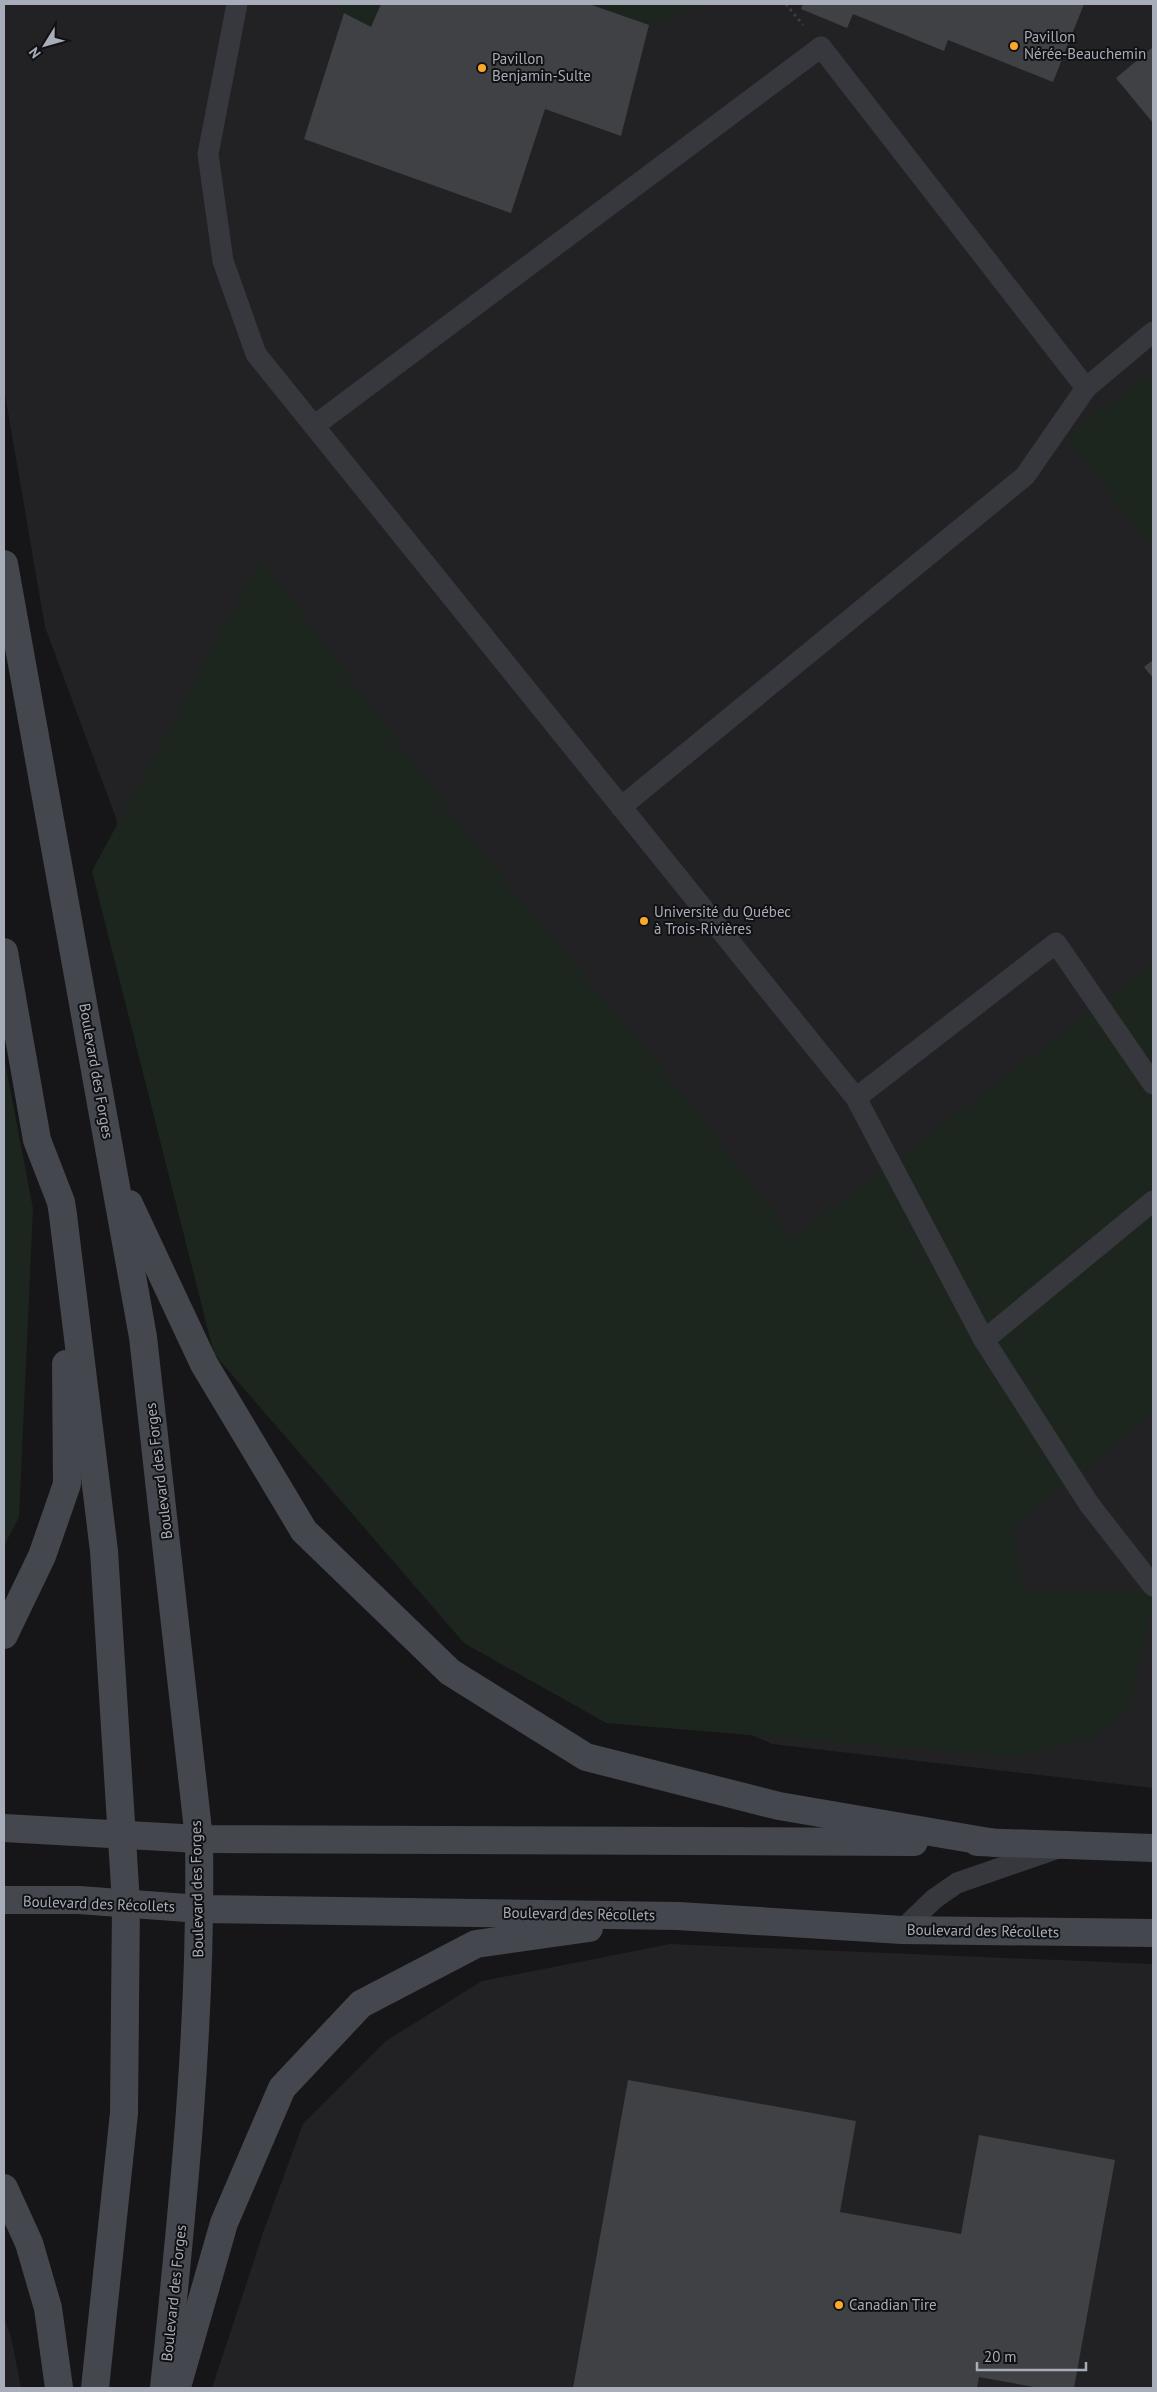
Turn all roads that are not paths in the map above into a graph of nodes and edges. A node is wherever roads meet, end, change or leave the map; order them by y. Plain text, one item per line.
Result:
1 (237, 4) edge
2 (1153, 332) edge
3 (1086, 388) junction
4 (314, 426) junction
5 (4, 564) edge
6 (621, 807) junction
7 (4, 952) edge
8 (1153, 1084) edge
9 (856, 1098) junction
10 (114, 1170) junction
11 (1153, 1200) edge
12 (63, 1215) junction
13 (984, 1340) junction
14 (1153, 1586) edge
15 (4, 1635) edge
16 (4, 1828) edge
17 (121, 1834) junction
18 (199, 1839) junction
19 (995, 1842) junction
20 (1070, 1844) junction
21 (1153, 1848) edge
22 (4, 1900) edge
23 (126, 1902) junction
24 (200, 1909) junction
25 (678, 1916) junction
26 (902, 1930) junction
27 (1153, 1933) edge
28 (4, 2188) edge
29 (59, 2388) edge
30 (95, 2388) edge
31 (164, 2388) edge
32 (177, 2388) edge

1 - 4 lane
2 - 3 lane
3 - 4 lane
3 - 6 lane
4 - 6 lane
5 - 10 main road, Boulevard des Forges
6 - 9 lane
7 - 12 main road
8 - 9 lane
9 - 13 lane
10 - 18 main road, Boulevard des Forges
10 - 19 main road
11 - 13 lane
12 - 15 main road
12 - 17 main road
13 - 14 lane
16 - 17 main road
17 - 18 main road
17 - 23 main road
18 - 19 main road
18 - 24 main road, Boulevard des Forges
19 - 20 main road
20 - 21 main road
20 - 26 lane
22 - 23 main road, Boulevard des Récollets
23 - 24 main road, Boulevard des Récollets
23 - 30 main road
24 - 25 main road, Boulevard des Récollets
24 - 31 main road, Boulevard des Forges
25 - 26 main road, Boulevard des Récollets
25 - 32 main road
26 - 27 main road, Boulevard des Récollets
28 - 29 main road

